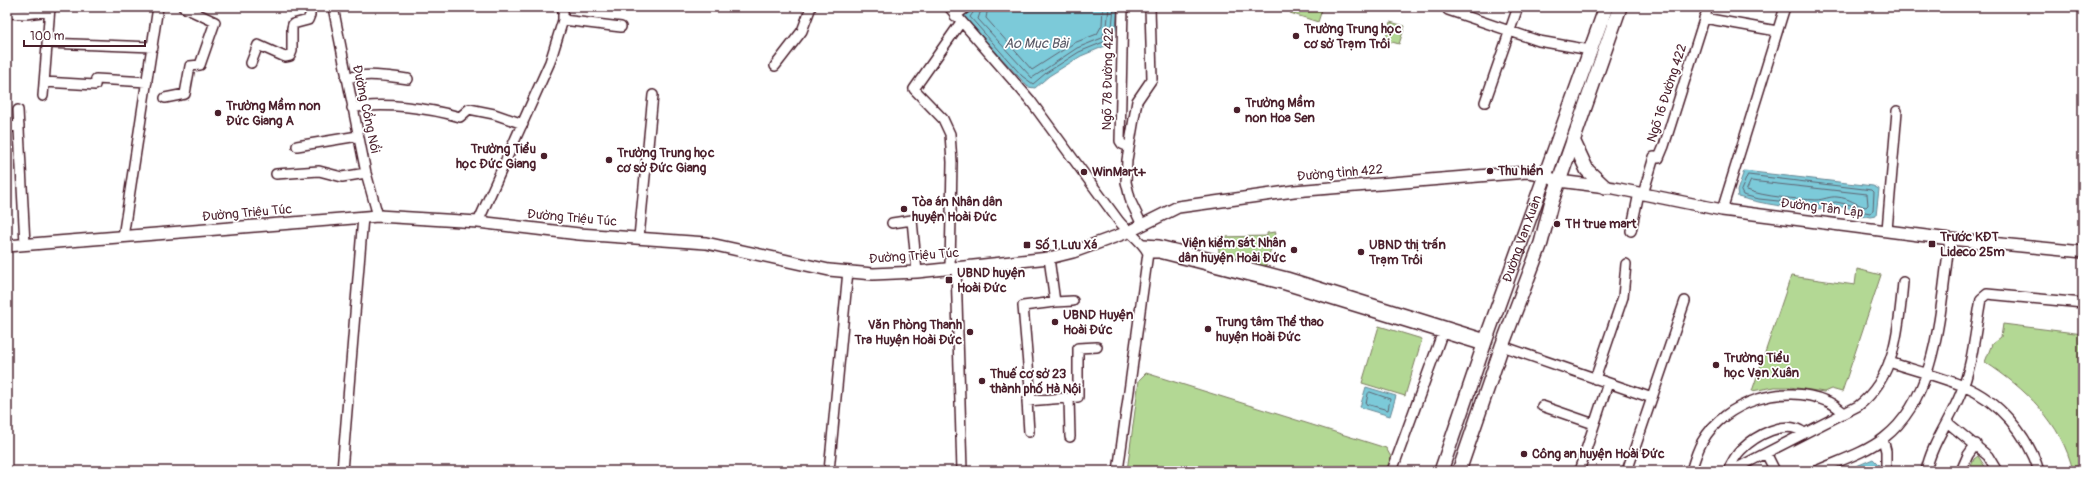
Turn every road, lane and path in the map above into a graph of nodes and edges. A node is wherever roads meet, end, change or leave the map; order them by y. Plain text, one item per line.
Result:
1 (158, 7) edge
2 (183, 7) edge
3 (310, 7) edge
4 (333, 7) edge
5 (563, 7) edge
6 (811, 7) edge
7 (949, 7) edge
8 (967, 7) edge
9 (1123, 7) edge
10 (1150, 7) edge
11 (1518, 7) edge
12 (1606, 7) edge
13 (1620, 7) edge
14 (1708, 7) edge
15 (1785, 7) edge
16 (50, 9) edge
17 (1448, 10) dead end
18 (7, 13) edge
19 (1704, 18) junction
20 (958, 19) junction
21 (563, 20) junction
22 (621, 27) dead end
23 (1510, 31) junction
24 (1777, 31) junction
25 (47, 43) junction
26 (152, 47) junction
27 (1590, 50) junction
28 (251, 63) dead end
29 (775, 66) dead end
30 (346, 78) junction
31 (408, 79) dead end
32 (44, 82) junction
33 (147, 82) junction
34 (654, 95) dead end
35 (44, 96) dead end
36 (165, 98) dead end
37 (1137, 101) junction
38 (1121, 102) junction
39 (1485, 102) dead end
40 (352, 108) junction
41 (18, 110) dead end
42 (1897, 111) dead end
43 (523, 124) junction
44 (19, 126) junction
45 (7, 127) edge
46 (358, 136) junction
47 (1573, 140) junction
48 (297, 146) dead end
49 (1129, 148) junction
50 (366, 173) junction
51 (276, 174) dead end
52 (1544, 176) junction
53 (1559, 181) junction
54 (1605, 187) junction
55 (1641, 193) junction
56 (1722, 210) junction
57 (378, 216) junction
58 (363, 217) junction
59 (478, 222) junction
60 (892, 223) dead end
61 (1142, 225) junction
62 (1887, 230) junction
63 (1631, 231) dead end
64 (1128, 232) junction
65 (123, 237) junction
66 (639, 237) junction
67 (1950, 239) junction
68 (25, 244) junction
69 (7, 246) edge
70 (1146, 249) junction
71 (2083, 252) edge
72 (1048, 258) junction
73 (1626, 264) dead end
74 (953, 268) junction
75 (848, 272) junction
76 (917, 272) junction
77 (1903, 282) dead end
78 (1073, 301) dead end
79 (1686, 301) dead end
80 (1055, 302) junction
81 (2083, 303) edge
82 (1442, 334) junction
83 (1485, 343) junction
84 (1502, 346) junction
85 (1097, 347) dead end
86 (1889, 362) junction
87 (1926, 374) junction
88 (1595, 379) junction
89 (1608, 383) junction
90 (1964, 386) junction
91 (1069, 398) junction
92 (1652, 398) junction
93 (1030, 400) junction
94 (1542, 406) dead end
95 (1844, 413) junction
96 (1947, 422) junction
97 (1594, 424) junction
98 (1029, 432) dead end
99 (1804, 433) junction
100 (1070, 437) dead end
101 (1883, 439) junction
102 (1976, 444) junction
103 (1766, 453) junction
104 (342, 471) edge
105 (829, 471) edge
106 (962, 471) edge
107 (1118, 471) edge
108 (1392, 471) edge
109 (1441, 471) edge
110 (1459, 471) edge
111 (1579, 471) edge
112 (1627, 471) edge
113 (1691, 471) edge
114 (1729, 471) edge
115 (1776, 471) edge
116 (1817, 471) edge
117 (1886, 471) edge
118 (1926, 471) edge
119 (1961, 471) edge
120 (1997, 471) edge
121 (2039, 471) edge

1 - 26 street
2 - 36 street
3 - 28 street
4 - 30 street, Đường Cổng Nổi
5 - 21 street
6 - 29 street
7 - 20 street
8 - 20 street
9 - 38 street, Ngõ 78 Đường 422
10 - 37 street
11 - 23 street
12 - 27 highway, Đường Vạn Xuân
13 - 47 highway, Đường Vạn Xuân
14 - 19 street, Ngõ 16 Đường 422
15 - 24 street
16 - 18 street
16 - 25 street
17 - 23 street
19 - 24 street
19 - 55 street, Ngõ 16 Đường 422
20 - 64 street
20 - 74 street
21 - 22 street
21 - 43 street
23 - 27 street
23 - 39 street
24 - 56 street
25 - 26 street
25 - 32 street
26 - 33 street
27 - 52 highway, Đường Vạn Xuân
30 - 31 street
30 - 40 street, Đường Cổng Nổi
32 - 33 street
32 - 35 street
33 - 65 street
34 - 66 street
37 - 38 street
37 - 49 street
38 - 49 street, Ngõ 78 Đường 422
40 - 43 street
40 - 46 street, Đường Cổng Nổi
41 - 44 street
42 - 62 street
43 - 59 street
44 - 45 street
44 - 68 street
46 - 48 street
46 - 50 street, Đường Cổng Nổi
47 - 53 highway, Đường Vạn Xuân
47 - 54 highway
49 - 61 street
50 - 51 street
50 - 57 street, Đường Cổng Nổi
52 - 53 main road, Đường tỉnh 422
52 - 61 main road, Đường tỉnh 422
52 - 83 highway, Đường Vạn Xuân
53 - 54 main road, Đường Tân Lập
53 - 84 highway, Đường Vạn Xuân
54 - 55 main road, Đường Tân Lập
55 - 56 main road, Đường Tân Lập
55 - 63 street
56 - 62 main road, Đường Tân Lập
57 - 58 main road, Đường Triệu Túc
57 - 59 main road, Đường Triệu Túc
58 - 65 main road, Đường Triệu Túc
58 - 104 street
59 - 66 main road, Đường Triệu Túc
60 - 76 street
61 - 64 main road, Đường tỉnh 422
62 - 67 main road, Đường Tân Lập
64 - 70 street
64 - 72 main road, Đường Triệu Túc
65 - 68 main road, Đường Triệu Túc
66 - 75 main road, Đường Triệu Túc
67 - 71 main road, Đường Tân Lập
67 - 87 street
68 - 69 main road, Đường Triệu Túc
70 - 82 street
70 - 83 street
70 - 107 street
72 - 74 main road, Đường Triệu Túc
72 - 80 street
73 - 88 street
74 - 76 main road, Đường Triệu Túc
74 - 106 street
75 - 76 main road, Đường Triệu Túc
75 - 105 street
77 - 86 street
78 - 80 street
79 - 92 street
80 - 93 street
81 - 90 street
82 - 83 street
82 - 108 street
83 - 109 highway, Đường Vạn Xuân
84 - 88 street
84 - 110 highway, Đường Vạn Xuân
85 - 91 street
86 - 87 street
86 - 95 street
87 - 90 street
87 - 101 street
88 - 89 street
89 - 92 street
89 - 97 street
90 - 96 street
90 - 121 street
91 - 93 street
91 - 100 street
92 - 112 street
93 - 98 street
94 - 97 street
95 - 99 street
95 - 113 street
96 - 102 street
96 - 118 street
97 - 111 street
99 - 103 street
99 - 114 street
101 - 116 street
101 - 117 street
102 - 119 street
102 - 120 street
103 - 114 street
103 - 115 street

